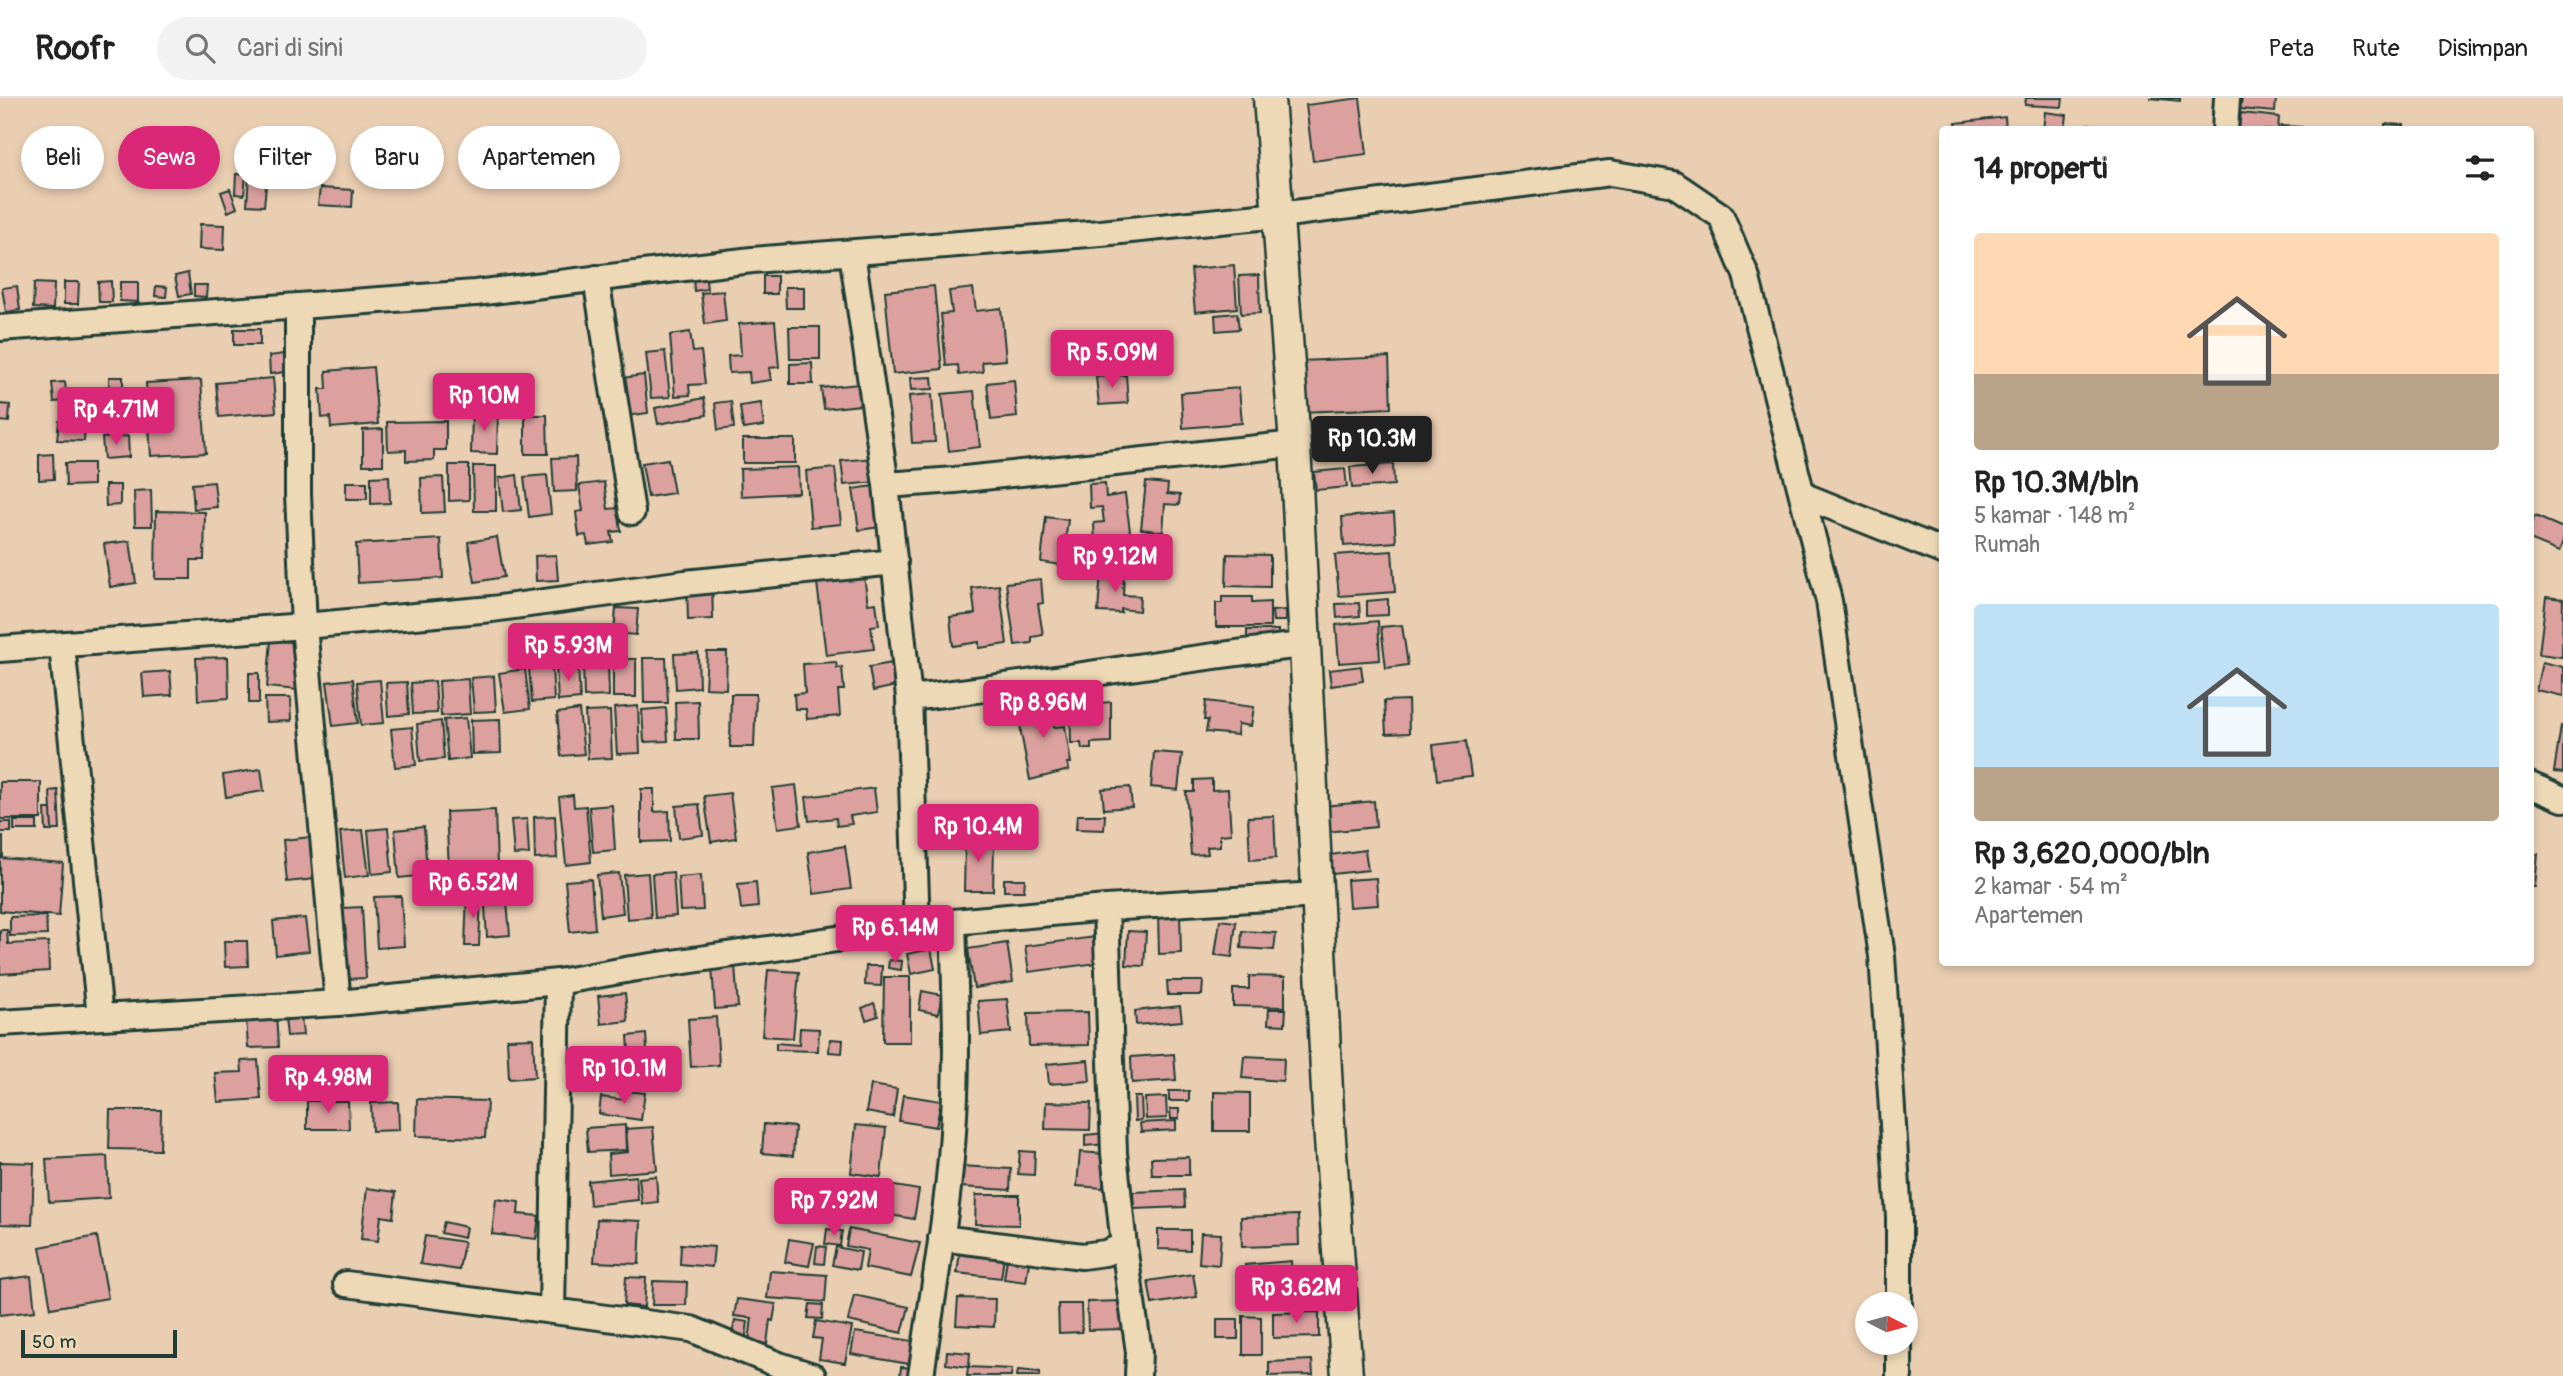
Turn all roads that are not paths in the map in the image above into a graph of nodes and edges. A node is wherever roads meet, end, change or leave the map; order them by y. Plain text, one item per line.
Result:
1 (1269, 98) edge
2 (2227, 98) edge
3 (2225, 126) edge
4 (1279, 215) junction
5 (852, 253) junction
6 (596, 278) junction
7 (298, 306) junction
8 (0, 328) edge
9 (1295, 444) junction
10 (886, 485) junction
11 (1802, 495) junction
12 (632, 512) dead end
13 (1939, 550) edge
14 (895, 562) junction
15 (304, 626) junction
16 (62, 645) junction
17 (1303, 645) junction
18 (0, 649) edge
19 (909, 698) junction
20 (2534, 787) edge
21 (2563, 799) edge
22 (1317, 895) junction
23 (1106, 908) junction
24 (953, 922) junction
25 (917, 927) junction
26 (558, 982) junction
27 (338, 1003) junction
28 (100, 1017) junction
29 (0, 1023) edge
30 (941, 1238) junction
31 (1124, 1246) junction
32 (346, 1284) dead end
33 (1899, 1292) edge
34 (552, 1311) junction
35 (1899, 1355) edge
36 (813, 1376) edge
37 (921, 1376) edge
38 (1138, 1376) edge
39 (1347, 1376) edge
40 (1899, 1376) edge

1 - 4 street
2 - 3 street
4 - 5 street
4 - 9 street
4 - 11 street
5 - 6 street
5 - 10 street
6 - 7 street
6 - 12 street
7 - 8 street
7 - 15 street
9 - 10 street
9 - 17 street
10 - 14 street
11 - 13 street
11 - 33 street
14 - 15 street
14 - 19 street
15 - 16 street
15 - 27 street
16 - 18 street
16 - 28 street
17 - 19 street
17 - 22 street
19 - 25 street
20 - 21 street
22 - 23 street
22 - 39 street
23 - 24 street
23 - 31 street
24 - 25 street
24 - 30 street
25 - 26 street
26 - 27 street
26 - 34 street
27 - 28 street
28 - 29 street
30 - 31 street
30 - 37 street
31 - 38 street
32 - 34 street
34 - 36 street
35 - 40 street

